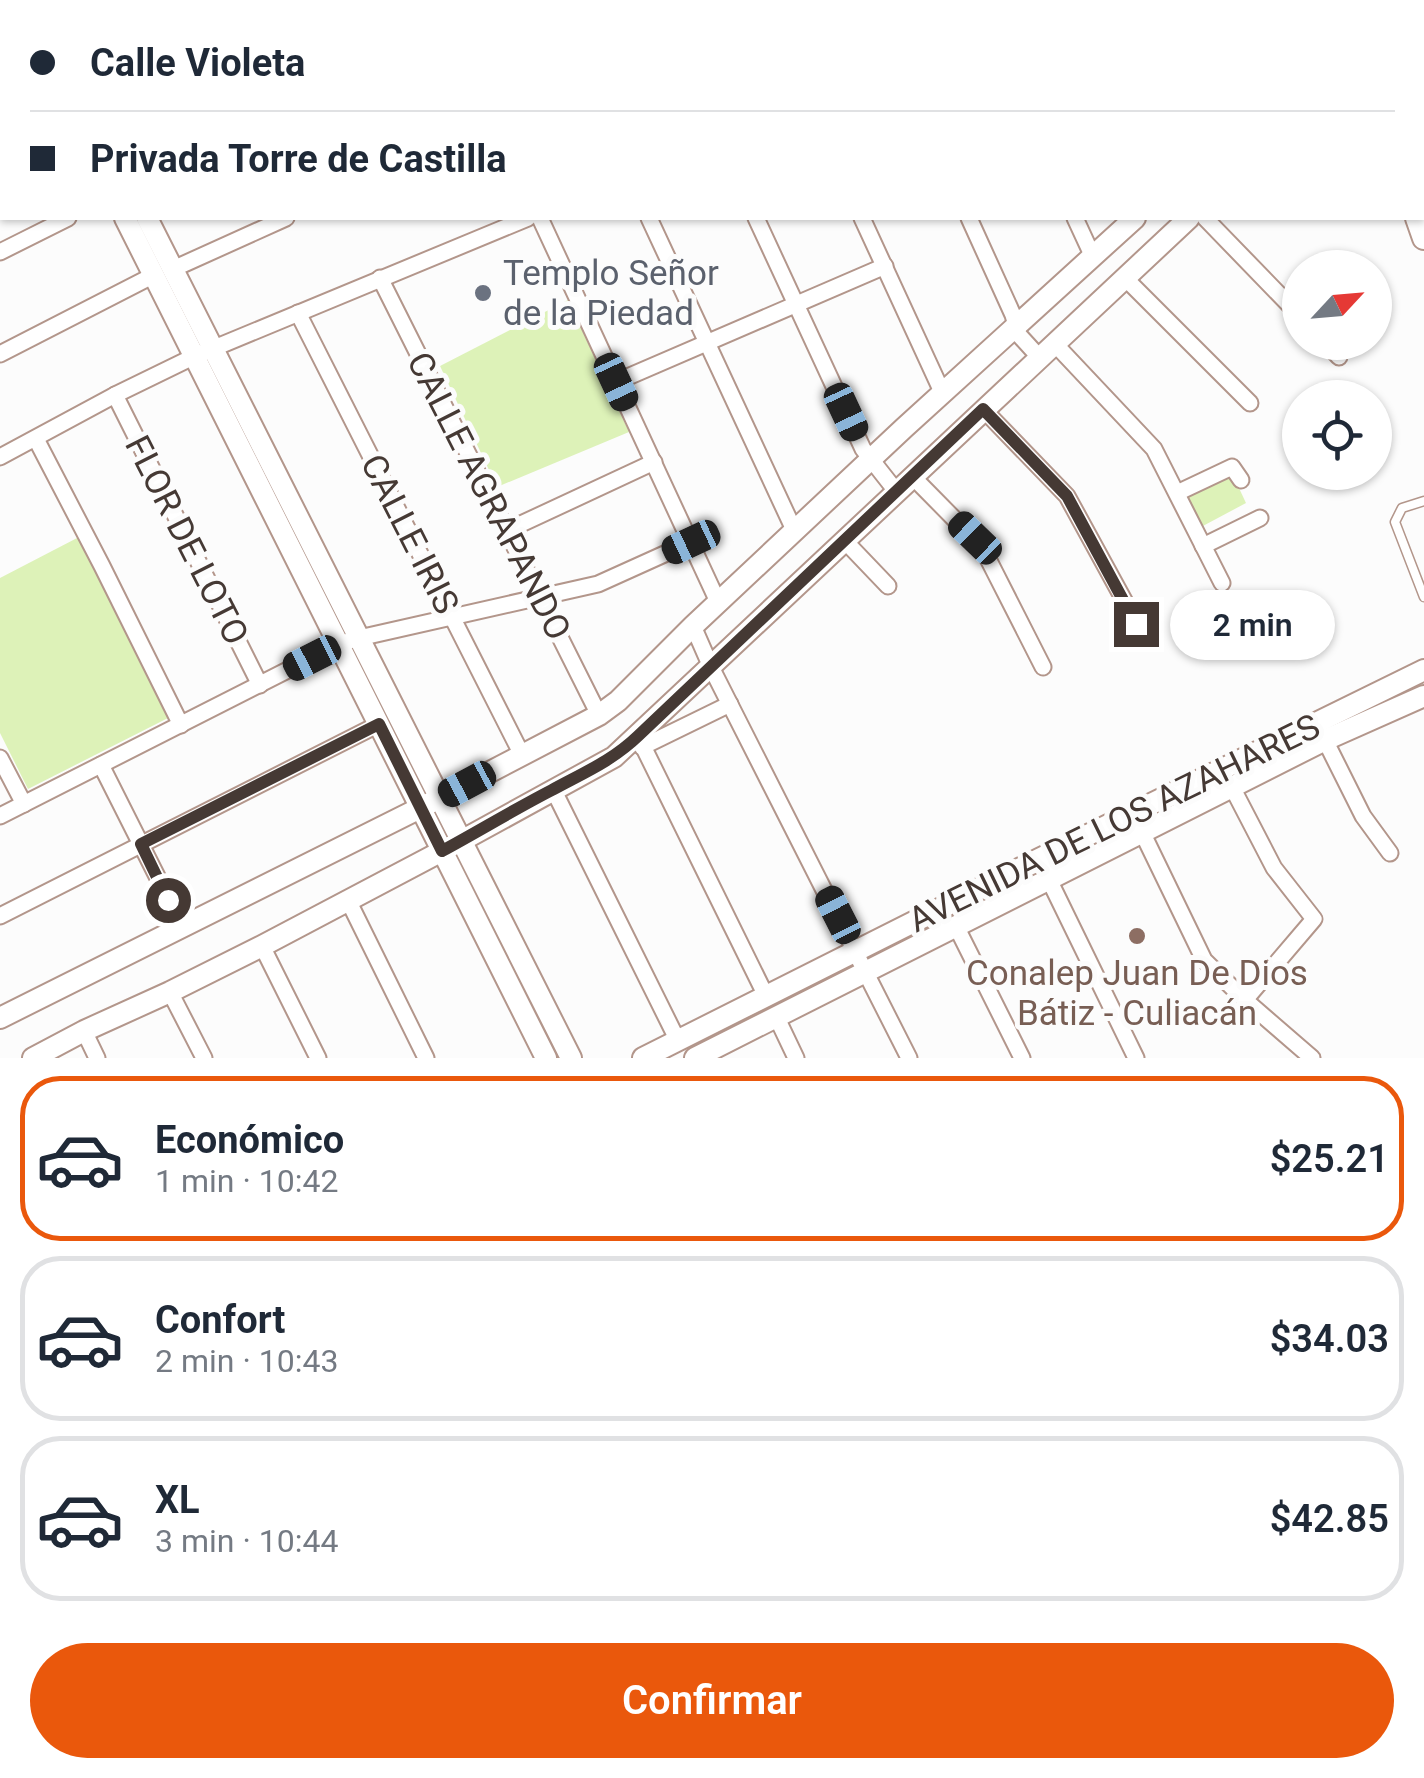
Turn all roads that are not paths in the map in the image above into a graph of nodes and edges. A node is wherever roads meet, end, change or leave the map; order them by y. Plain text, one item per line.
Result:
1 (64, 220) edge
2 (126, 220) edge
3 (148, 220) edge
4 (281, 220) edge
5 (541, 220) edge
6 (651, 220) edge
7 (757, 220) edge
8 (863, 220) edge
9 (970, 220) edge
10 (1077, 220) edge
11 (1133, 220) edge
12 (1186, 220) edge
13 (1207, 220) edge
14 (502, 222) edge
15 (0, 252) edge
16 (1093, 257) junction
17 (884, 266) junction
18 (164, 272) junction
19 (380, 278) junction
20 (1125, 278) junction
21 (1282, 297) edge
22 (796, 304) junction
23 (298, 313) junction
24 (1016, 327) junction
25 (707, 342) junction
26 (1047, 351) junction
27 (204, 352) junction
28 (0, 354) edge
29 (616, 382) junction
30 (943, 394) junction
31 (115, 395) junction
32 (1250, 403) dead end
33 (983, 409) junction
34 (36, 439) junction
35 (0, 457) edge
36 (871, 460) junction
37 (654, 462) junction
38 (912, 476) junction
39 (1241, 480) dead end
40 (896, 491) junction
41 (1177, 493) junction
42 (1424, 500) edge
43 (1260, 518) dead end
44 (506, 531) junction
45 (795, 532) junction
46 (844, 540) junction
47 (691, 542) junction
48 (1204, 546) junction
49 (1222, 582) dead end
50 (888, 586) dead end
51 (540, 597) junction
52 (1424, 597) edge
53 (719, 604) junction
54 (451, 616) junction
55 (1136, 624) dead end
56 (693, 626) junction
57 (349, 641) junction
58 (711, 666) junction
59 (1044, 667) dead end
60 (1424, 670) edge
61 (260, 685) junction
62 (1424, 696) edge
63 (730, 704) junction
64 (599, 714) junction
65 (379, 724) junction
66 (181, 725) junction
67 (1325, 740) junction
68 (640, 742) junction
69 (522, 755) junction
70 (0, 758) edge
71 (101, 765) junction
72 (1232, 787) junction
73 (553, 789) junction
74 (430, 803) junction
75 (24, 804) junction
76 (0, 816) edge
77 (1142, 832) junction
78 (141, 844) junction
79 (452, 846) junction
80 (1390, 854) dead end
81 (1039, 860) junction
82 (1048, 879) junction
83 (348, 900) junction
84 (0, 916) edge
85 (956, 926) junction
86 (182, 928) junction
87 (262, 946) junction
88 (856, 950) junction
89 (866, 971) junction
90 (170, 992) junction
91 (766, 996) junction
92 (1245, 1000) junction
93 (776, 1016) junction
94 (0, 1018) edge
95 (84, 1031) junction
96 (677, 1039) junction
97 (33, 1058) edge
98 (97, 1058) edge
99 (204, 1058) edge
100 (318, 1058) edge
101 (426, 1058) edge
102 (546, 1058) edge
103 (571, 1058) edge
104 (643, 1058) edge
105 (694, 1058) edge
106 (796, 1058) edge
107 (909, 1058) edge
108 (1022, 1058) edge
109 (1136, 1058) edge
110 (1312, 1058) edge

1 - 15 street
2 - 18 street
3 - 18 street
4 - 18 street
5 - 29 street
6 - 25 street
7 - 22 street
8 - 17 street
9 - 24 street
10 - 16 street
11 - 16 street
12 - 20 street
13 - 21 street
14 - 19 street
16 - 24 street
17 - 22 street
17 - 30 street
18 - 27 street
18 - 28 street
19 - 23 street
19 - 44 street, CALLE AGRAPANDO
20 - 26 street
20 - 32 street
22 - 25 street
22 - 36 street
23 - 27 street
23 - 54 street, CALLE IRIS
24 - 26 street
24 - 30 street
25 - 29 street
25 - 45 street
26 - 33 street
26 - 41 street
27 - 31 street
27 - 57 street
29 - 37 street
30 - 36 street
31 - 34 street
31 - 61 street, FLOR DE LOTO
33 - 38 street
33 - 55 street
34 - 35 street
34 - 66 street
36 - 40 street
36 - 45 street
37 - 44 street
37 - 47 street
38 - 40 street
38 - 59 street
39 - 41 street
40 - 46 street
41 - 48 street
42 - 52 lane
43 - 48 street
44 - 51 street, CALLE AGRAPANDO
45 - 53 street
46 - 50 street
46 - 58 street
47 - 51 street
47 - 53 street
48 - 49 street
51 - 54 street
51 - 64 street, CALLE AGRAPANDO
53 - 56 street
54 - 57 street
54 - 69 street, CALLE IRIS
56 - 58 street
56 - 64 street
57 - 61 street
57 - 65 street
57 - 74 street
58 - 63 street
58 - 68 street
60 - 81 street, AVENIDA DE LOS AZAHARES
61 - 66 street
62 - 67 street, AVENIDA DE LOS AZAHARES
63 - 68 street
63 - 88 street
64 - 69 street
65 - 74 street
65 - 78 street
66 - 71 street
67 - 72 street, AVENIDA DE LOS AZAHARES
67 - 80 street
68 - 73 street
68 - 91 street
69 - 74 street
70 - 75 street
71 - 75 street
71 - 78 street
72 - 77 street, AVENIDA DE LOS AZAHARES
72 - 92 street
73 - 79 street
73 - 96 street
74 - 79 street
74 - 86 street
75 - 76 street
77 - 82 street, AVENIDA DE LOS AZAHARES
77 - 92 street
78 - 84 street
78 - 86 street
79 - 83 street
79 - 102 street
79 - 103 street
81 - 82 street
81 - 88 street, AVENIDA DE LOS AZAHARES
82 - 85 street, AVENIDA DE LOS AZAHARES
82 - 109 street
83 - 87 street
83 - 101 street
85 - 89 street, AVENIDA DE LOS AZAHARES
85 - 108 street
86 - 94 street
87 - 90 street
87 - 100 street
88 - 89 street
88 - 91 street, AVENIDA DE LOS AZAHARES
89 - 93 street, AVENIDA DE LOS AZAHARES
89 - 107 street
90 - 95 street
90 - 99 street
91 - 96 street, AVENIDA DE LOS AZAHARES
92 - 110 street
93 - 105 street, AVENIDA DE LOS AZAHARES
93 - 106 street
95 - 97 street
95 - 98 street
96 - 104 street, AVENIDA DE LOS AZAHARES

